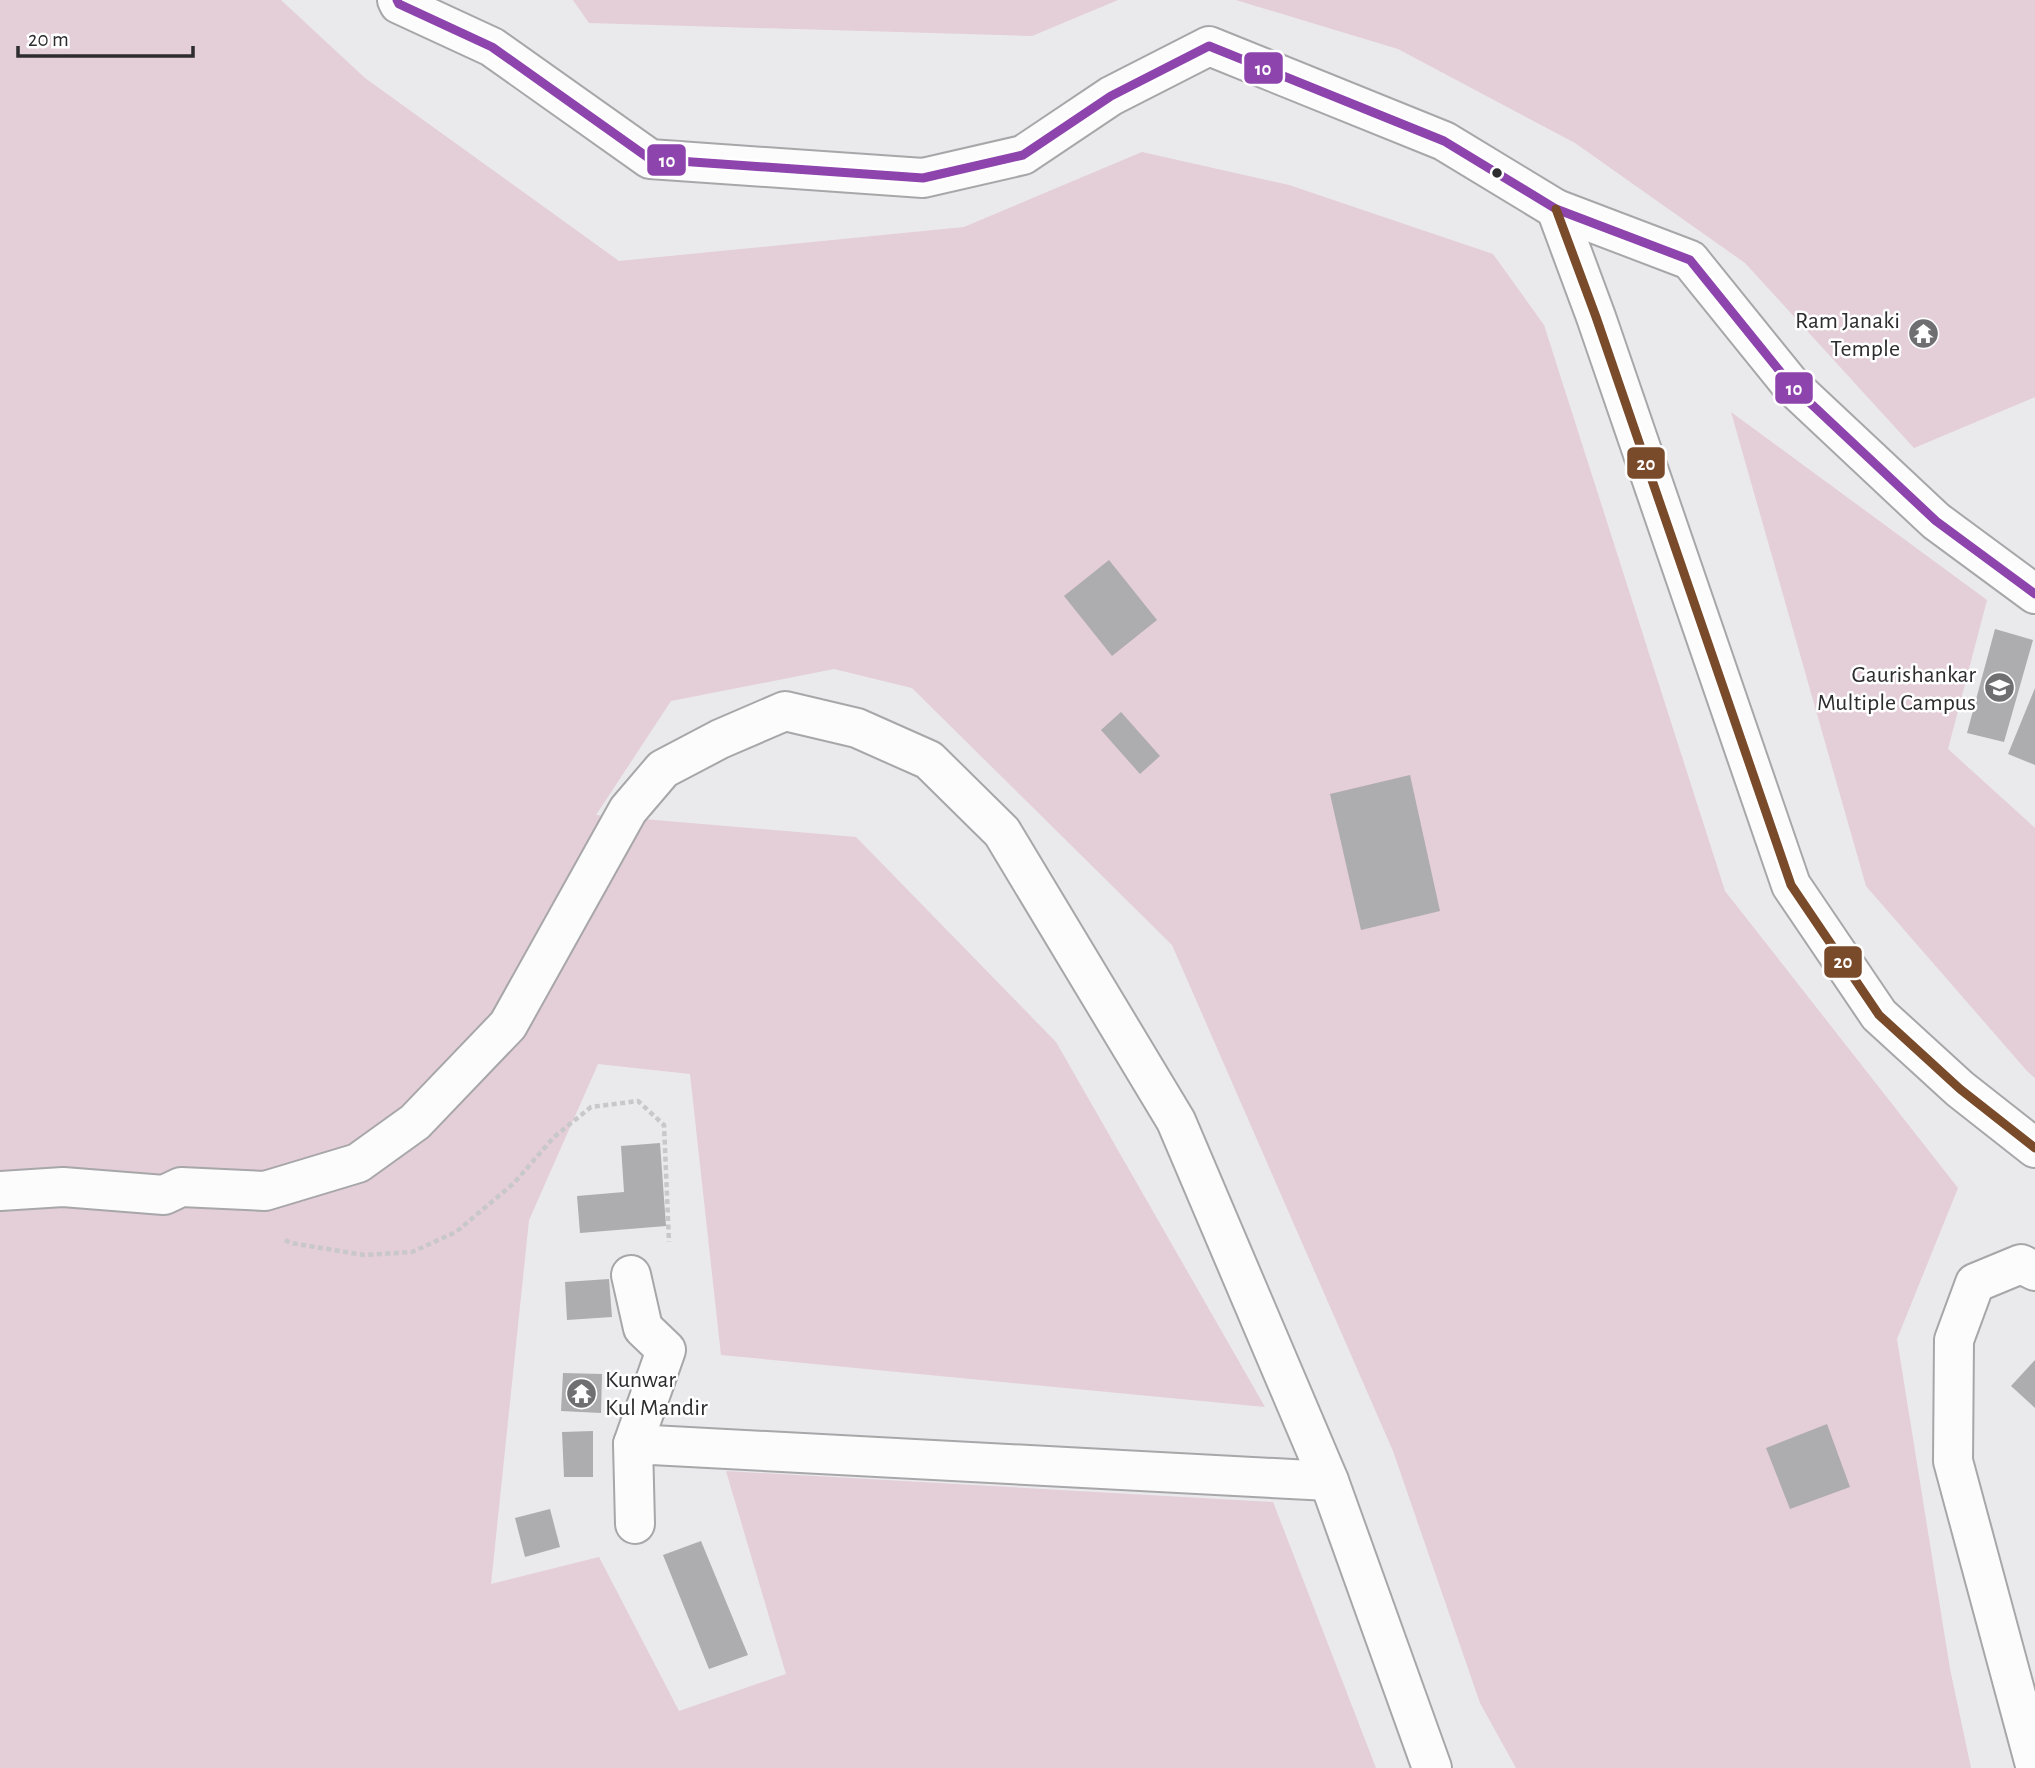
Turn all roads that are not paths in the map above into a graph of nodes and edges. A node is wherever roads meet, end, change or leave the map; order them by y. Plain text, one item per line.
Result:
1 (397, 0) edge
2 (1556, 209) junction
3 (2035, 594) edge
4 (2035, 1148) edge
5 (0, 1191) edge
6 (2035, 1271) edge
7 (631, 1275) road end
8 (633, 1444) junction
9 (1329, 1481) junction
10 (635, 1524) dead end
11 (2035, 1765) edge
12 (1432, 1768) edge

1 - 2 street
2 - 3 street
2 - 4 street
5 - 9 street
6 - 11 street
7 - 8 street
8 - 9 street
8 - 10 street
9 - 12 street

